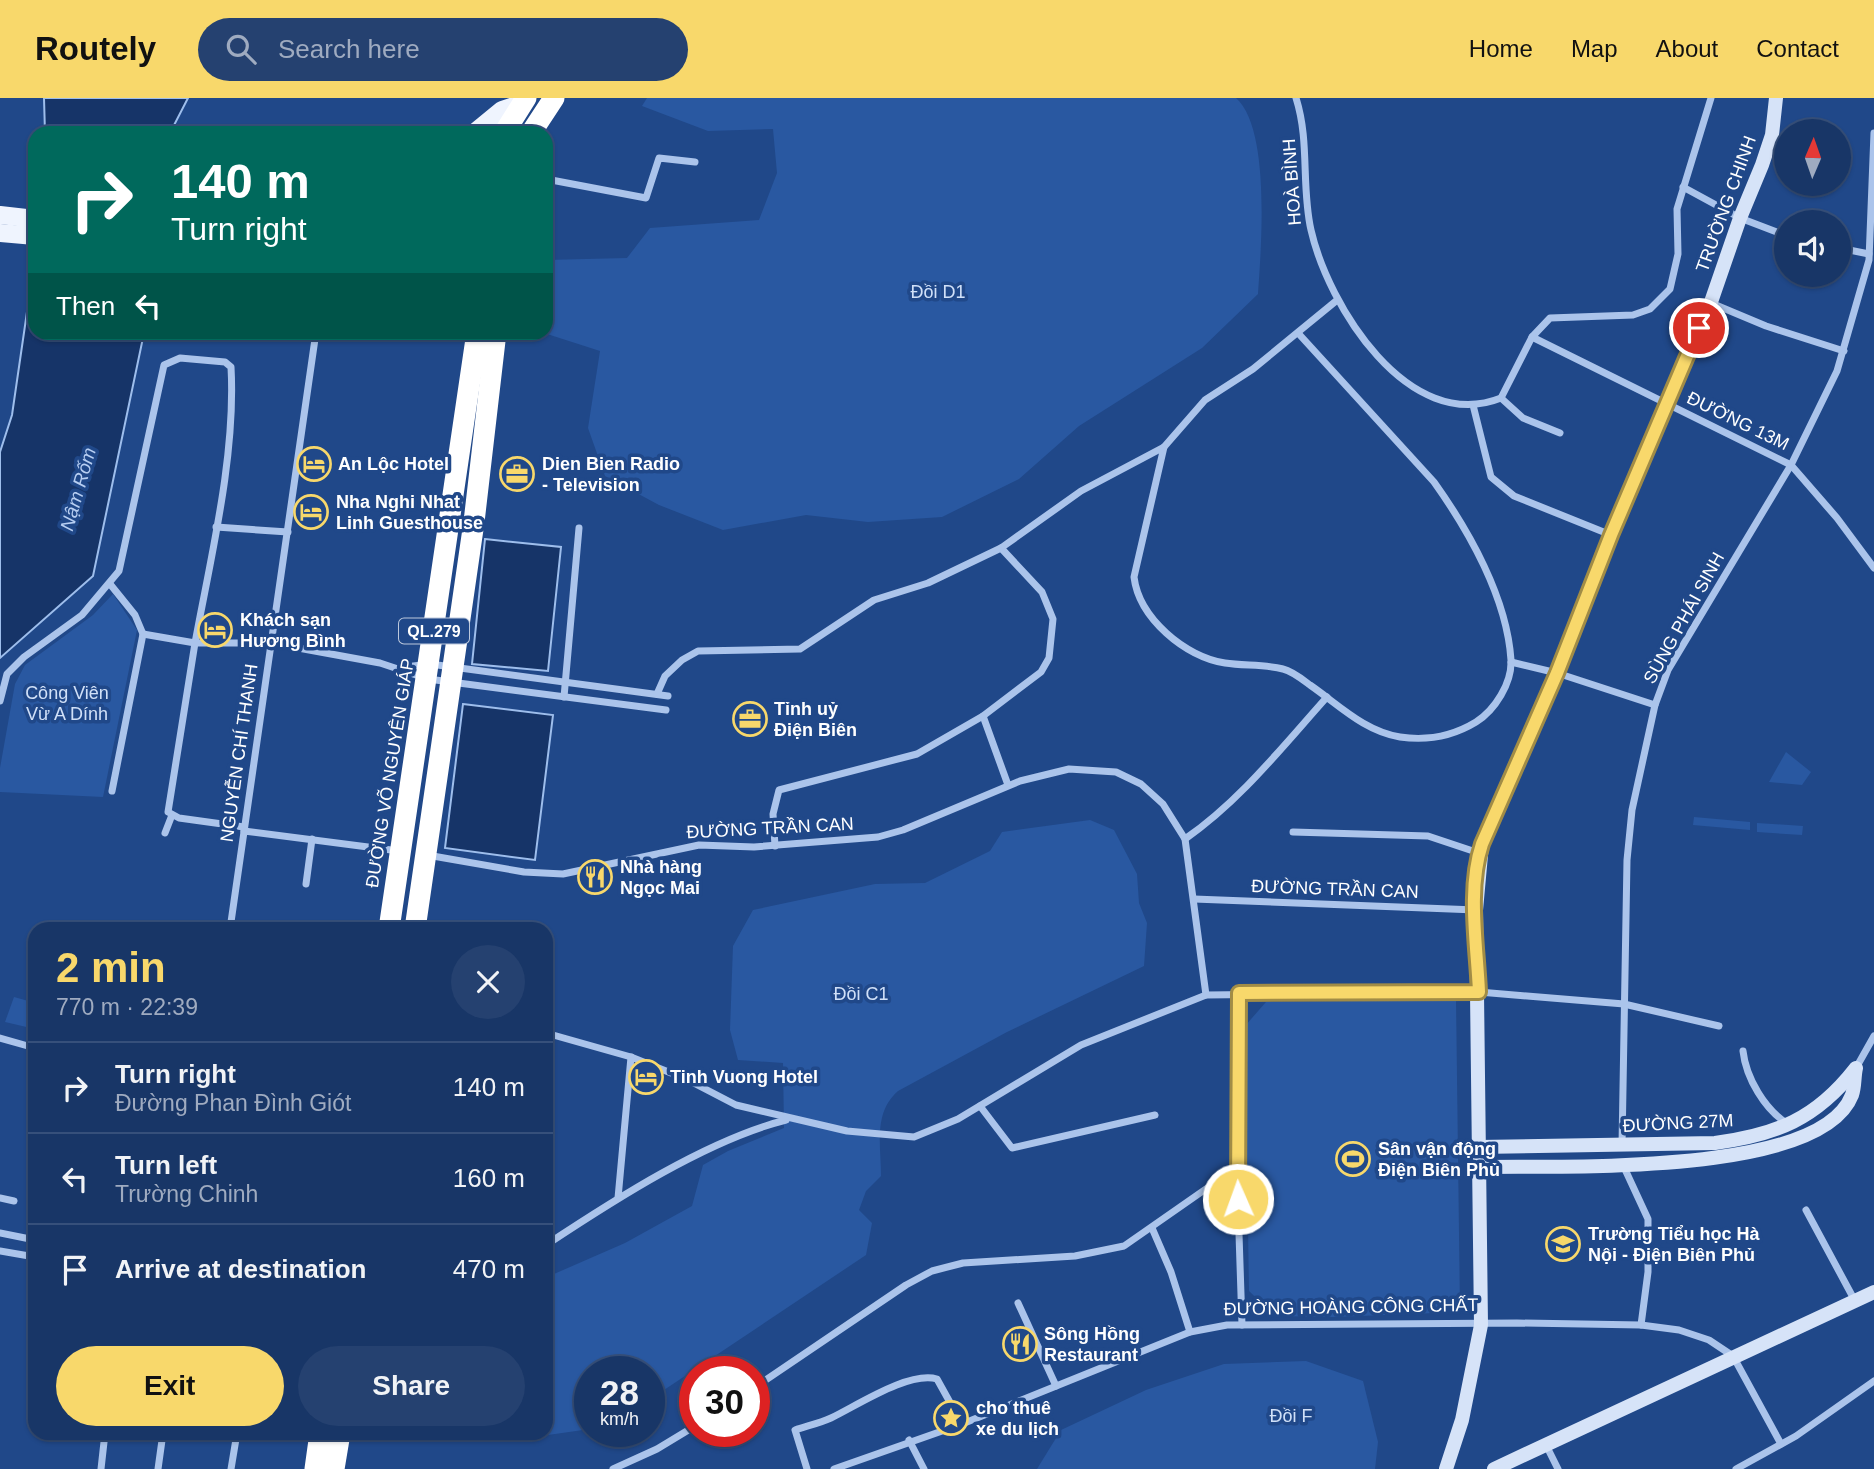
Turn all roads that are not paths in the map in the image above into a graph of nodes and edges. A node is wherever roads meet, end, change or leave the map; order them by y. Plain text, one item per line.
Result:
1 (1296, 98) edge
2 (1711, 98) edge
3 (1776, 98) edge
4 (535, 101) edge
5 (483, 126) edge
6 (511, 126) edge
7 (532, 126) edge
8 (1874, 133) edge
9 (695, 162) dead end
10 (553, 180) edge
11 (1683, 187) junction
12 (0, 215) edge
13 (1740, 218) junction
14 (28, 226) edge
15 (28, 227) edge
16 (1774, 231) edge
17 (0, 233) edge
18 (1851, 252) edge
19 (1871, 258) edge
20 (1336, 301) junction
21 (1711, 302) junction
22 (1298, 334) junction
23 (1532, 337) junction
24 (315, 340) edge
25 (476, 340) edge
26 (495, 340) edge
27 (1844, 351) junction
28 (1501, 398) junction
29 (1665, 403) junction
30 (1474, 405) junction
31 (1560, 433) dead end
32 (1164, 447) junction
33 (1791, 465) junction
34 (216, 527) junction
35 (579, 528) dead end
36 (288, 532) junction
37 (1611, 535) junction
38 (1001, 548) junction
39 (1874, 568) edge
40 (110, 584) junction
41 (143, 634) junction
42 (195, 643) junction
43 (271, 643) junction
44 (1511, 662) junction
45 (401, 668) junction
46 (429, 672) junction
47 (1557, 673) junction
48 (452, 675) junction
49 (565, 684) junction
50 (657, 694) junction
51 (668, 696) dead end
52 (564, 697) junction
53 (1327, 697) junction
54 (0, 701) edge
55 (1655, 705) junction
56 (666, 710) dead end
57 (983, 716) junction
58 (1008, 785) junction
59 (112, 791) dead end
60 (172, 815) junction
61 (244, 829) junction
62 (1293, 832) dead end
63 (165, 833) dead end
64 (312, 839) junction
65 (1185, 839) junction
66 (775, 846) junction
67 (401, 852) junction
68 (1479, 853) junction
69 (426, 855) junction
70 (306, 884) dead end
71 (1194, 899) junction
72 (1476, 910) junction
73 (231, 922) edge
74 (390, 922) edge
75 (416, 922) edge
76 (1479, 992) junction
77 (1239, 993) junction
78 (1206, 995) junction
79 (1624, 1004) junction
80 (1719, 1026) dead end
81 (553, 1034) edge
82 (1874, 1037) edge
83 (0, 1038) edge
84 (28, 1046) edge
85 (1743, 1051) dead end
86 (631, 1057) junction
87 (1856, 1068) junction
88 (980, 1106) junction
89 (1155, 1115) dead end
90 (788, 1119) junction
91 (1788, 1124) junction
92 (1622, 1145) junction
93 (1563, 1146) junction
94 (1479, 1147) junction
95 (1623, 1164) junction
96 (1564, 1165) junction
97 (1480, 1167) junction
98 (1237, 1173) junction
99 (0, 1198) edge
100 (618, 1198) junction
101 (14, 1201) dead end
102 (1806, 1210) dead end
103 (1152, 1228) junction
104 (0, 1233) edge
105 (28, 1239) edge
106 (553, 1240) edge
107 (0, 1251) edge
108 (28, 1256) edge
109 (1874, 1292) edge
110 (1855, 1301) junction
111 (1018, 1303) dead end
112 (1242, 1325) junction
113 (1481, 1325) junction
114 (1641, 1325) junction
115 (1191, 1332) junction
116 (1733, 1356) junction
117 (770, 1377) edge
118 (1874, 1381) edge
119 (1056, 1386) junction
120 (962, 1424) junction
121 (679, 1436) edge
122 (104, 1440) edge
123 (162, 1440) edge
124 (236, 1440) edge
125 (319, 1440) edge
126 (339, 1440) edge
127 (909, 1440) junction
128 (1781, 1444) junction
129 (1546, 1445) junction
130 (102, 1469) edge
131 (158, 1469) edge
132 (231, 1469) edge
133 (315, 1469) edge
134 (334, 1469) edge
135 (613, 1469) edge
136 (807, 1469) edge
137 (834, 1469) edge
138 (924, 1469) edge
139 (1446, 1469) edge
140 (1494, 1469) edge
141 (1558, 1469) edge
142 (1736, 1469) edge

1 - 20 street, HOÀ BÌNH
2 - 11 street
3 - 13 street, TRƯỜNG CHINH
4 - 5 main road
4 - 6 highway
4 - 7 highway
8 - 19 street, SÙNG PHÁI SINH
9 - 10 street
11 - 13 street
11 - 23 street
12 - 14 main road
13 - 16 street
13 - 21 street, TRƯỜNG CHINH
15 - 17 main road
18 - 19 street
19 - 27 street, SÙNG PHÁI SINH
20 - 22 street
20 - 30 street, HOÀ BÌNH
21 - 27 street
21 - 29 street, TRƯỜNG CHINH
22 - 32 street
22 - 44 street
23 - 28 street
23 - 29 street, ĐƯỜNG 13M
24 - 36 street, NGUYỄN CHÍ THANH
25 - 46 highway, ĐƯỜNG VÕ NGUYÊN GIÁP / QL.279
26 - 48 highway, QL.279
27 - 33 street, SÙNG PHÁI SINH
28 - 30 street, HOÀ BÌNH
28 - 31 street
29 - 33 street, ĐƯỜNG 13M
29 - 37 street, TRƯỜNG CHINH
30 - 37 street
32 - 38 street
32 - 53 street
33 - 39 street, ĐƯỜNG 13M
33 - 55 street, SÙNG PHÁI SINH
34 - 36 street
34 - 40 street
34 - 42 street
35 - 49 street
36 - 43 street, NGUYỄN CHÍ THANH
37 - 47 street, TRƯỜNG CHINH
38 - 50 street
38 - 57 street
40 - 41 street
40 - 54 street
41 - 42 street
41 - 59 street
42 - 43 street
42 - 60 street
43 - 45 street
43 - 61 street, NGUYỄN CHÍ THANH
44 - 47 street
44 - 53 street
45 - 46 street
45 - 46 street
46 - 48 street
46 - 48 street
46 - 67 highway, ĐƯỜNG VÕ NGUYÊN GIÁP / QL.279
47 - 55 street
47 - 68 street, TRƯỜNG CHINH
48 - 49 street
48 - 52 street
48 - 69 highway, QL.279
49 - 50 street
49 - 52 street
50 - 51 street
52 - 56 street
53 - 65 street
55 - 79 street, SÙNG PHÁI SINH
57 - 58 street
57 - 66 street
58 - 65 street, ĐƯỜNG TRẦN CAN
58 - 66 street, ĐƯỜNG TRẦN CAN
60 - 61 street
60 - 63 street
61 - 64 street
61 - 73 street, NGUYỄN CHÍ THANH
62 - 68 street
64 - 67 street
64 - 70 street
65 - 71 street, ĐƯỜNG TRẦN CAN
66 - 69 street, ĐƯỜNG TRẦN CAN
67 - 69 highway
67 - 74 highway, ĐƯỜNG VÕ NGUYÊN GIÁP / QL.279
68 - 72 street, TRƯỜNG CHINH
69 - 75 highway, QL.279
71 - 72 street, ĐƯỜNG TRẦN CAN
71 - 78 street, ĐƯỜNG TRẦN CAN
72 - 76 street, TRƯỜNG CHINH
76 - 77 street
76 - 79 street
76 - 94 street, TRƯỜNG CHINH
77 - 78 street
77 - 98 street
78 - 88 street
79 - 80 street
79 - 92 street, SÙNG PHÁI SINH
81 - 86 street
82 - 87 street
83 - 84 street
85 - 91 street
86 - 90 street
86 - 100 street
87 - 91 street, ĐƯỜNG 27M
87 - 95 street, ĐƯỜNG 27M
88 - 89 street
88 - 90 street
90 - 100 street
91 - 92 street, ĐƯỜNG 27M
92 - 93 street, ĐƯỜNG 27M
92 - 95 street
93 - 94 street, ĐƯỜNG 27M
93 - 96 street
94 - 97 street, TRƯỜNG CHINH
95 - 96 street, ĐƯỜNG 27M
95 - 114 street
96 - 97 street, ĐƯỜNG 27M
97 - 113 street, TRƯỜNG CHINH
98 - 103 street
98 - 112 street
99 - 101 street
100 - 106 street
102 - 110 street
103 - 115 street
103 - 117 street
104 - 105 street
107 - 108 street
109 - 110 street
110 - 116 street
111 - 119 street
112 - 113 street, ĐƯỜNG HOÀNG CÔNG CHẤT
112 - 115 street, ĐƯỜNG HOÀNG CÔNG CHẤT
113 - 114 street, ĐƯỜNG HOÀNG CÔNG CHẤT
113 - 139 street, TRƯỜNG CHINH
114 - 116 street, ĐƯỜNG HOÀNG CÔNG CHẤT
115 - 119 street, ĐƯỜNG HOÀNG CÔNG CHẤT
116 - 128 street
116 - 129 street
118 - 128 street
119 - 120 street, ĐƯỜNG HOÀNG CÔNG CHẤT
120 - 127 street, ĐƯỜNG HOÀNG CÔNG CHẤT
120 - 136 street
121 - 135 street
122 - 130 street
123 - 131 street
124 - 132 street
125 - 133 highway
126 - 134 highway
127 - 137 street, ĐƯỜNG HOÀNG CÔNG CHẤT
127 - 138 street
128 - 142 street
129 - 140 street
129 - 141 street

